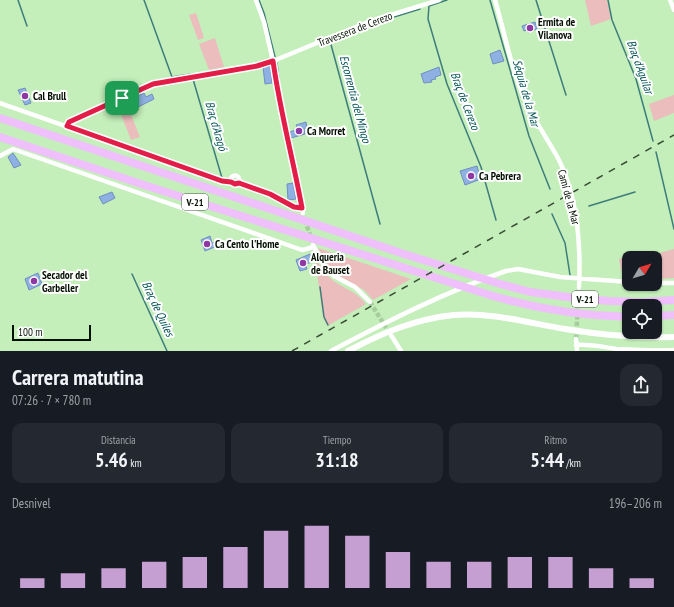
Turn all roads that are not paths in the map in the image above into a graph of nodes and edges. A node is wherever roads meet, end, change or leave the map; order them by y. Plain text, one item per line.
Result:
1 (256, 0) edge
2 (439, 0) edge
3 (495, 0) edge
4 (670, 0) edge
5 (674, 10) edge
6 (273, 61) junction
7 (0, 103) edge
8 (0, 118) edge
9 (67, 126) junction
10 (0, 137) edge
11 (0, 156) edge
12 (580, 278) junction
13 (622, 281) edge
14 (662, 283) edge
15 (674, 283) edge
16 (579, 288) tunnel mouth
17 (674, 300) edge
18 (370, 302) tunnel mouth
19 (674, 315) edge
20 (662, 316) edge
21 (622, 317) edge
22 (391, 335) tunnel mouth
23 (674, 337) edge
24 (576, 339) tunnel mouth
25 (576, 345) junction
26 (674, 350) edge
27 (331, 351) edge
28 (348, 351) edge
29 (401, 351) edge
30 (577, 351) edge

1 - 6 street
2 - 6 street, Travessera de Cerezo
3 - 12 street, Camí de la Mar
4 - 5 street
6 - 9 street, Travessera de Cerezo
6 - 9 street
7 - 9 street
8 - 17 highway, V-21
10 - 21 highway, V-21
11 - 18 street
12 - 13 street
12 - 16 street, Camí de la Mar
12 - 27 street
14 - 15 street
19 - 20 highway
22 - 29 street
23 - 28 main road
24 - 25 street
25 - 26 street
25 - 30 street

